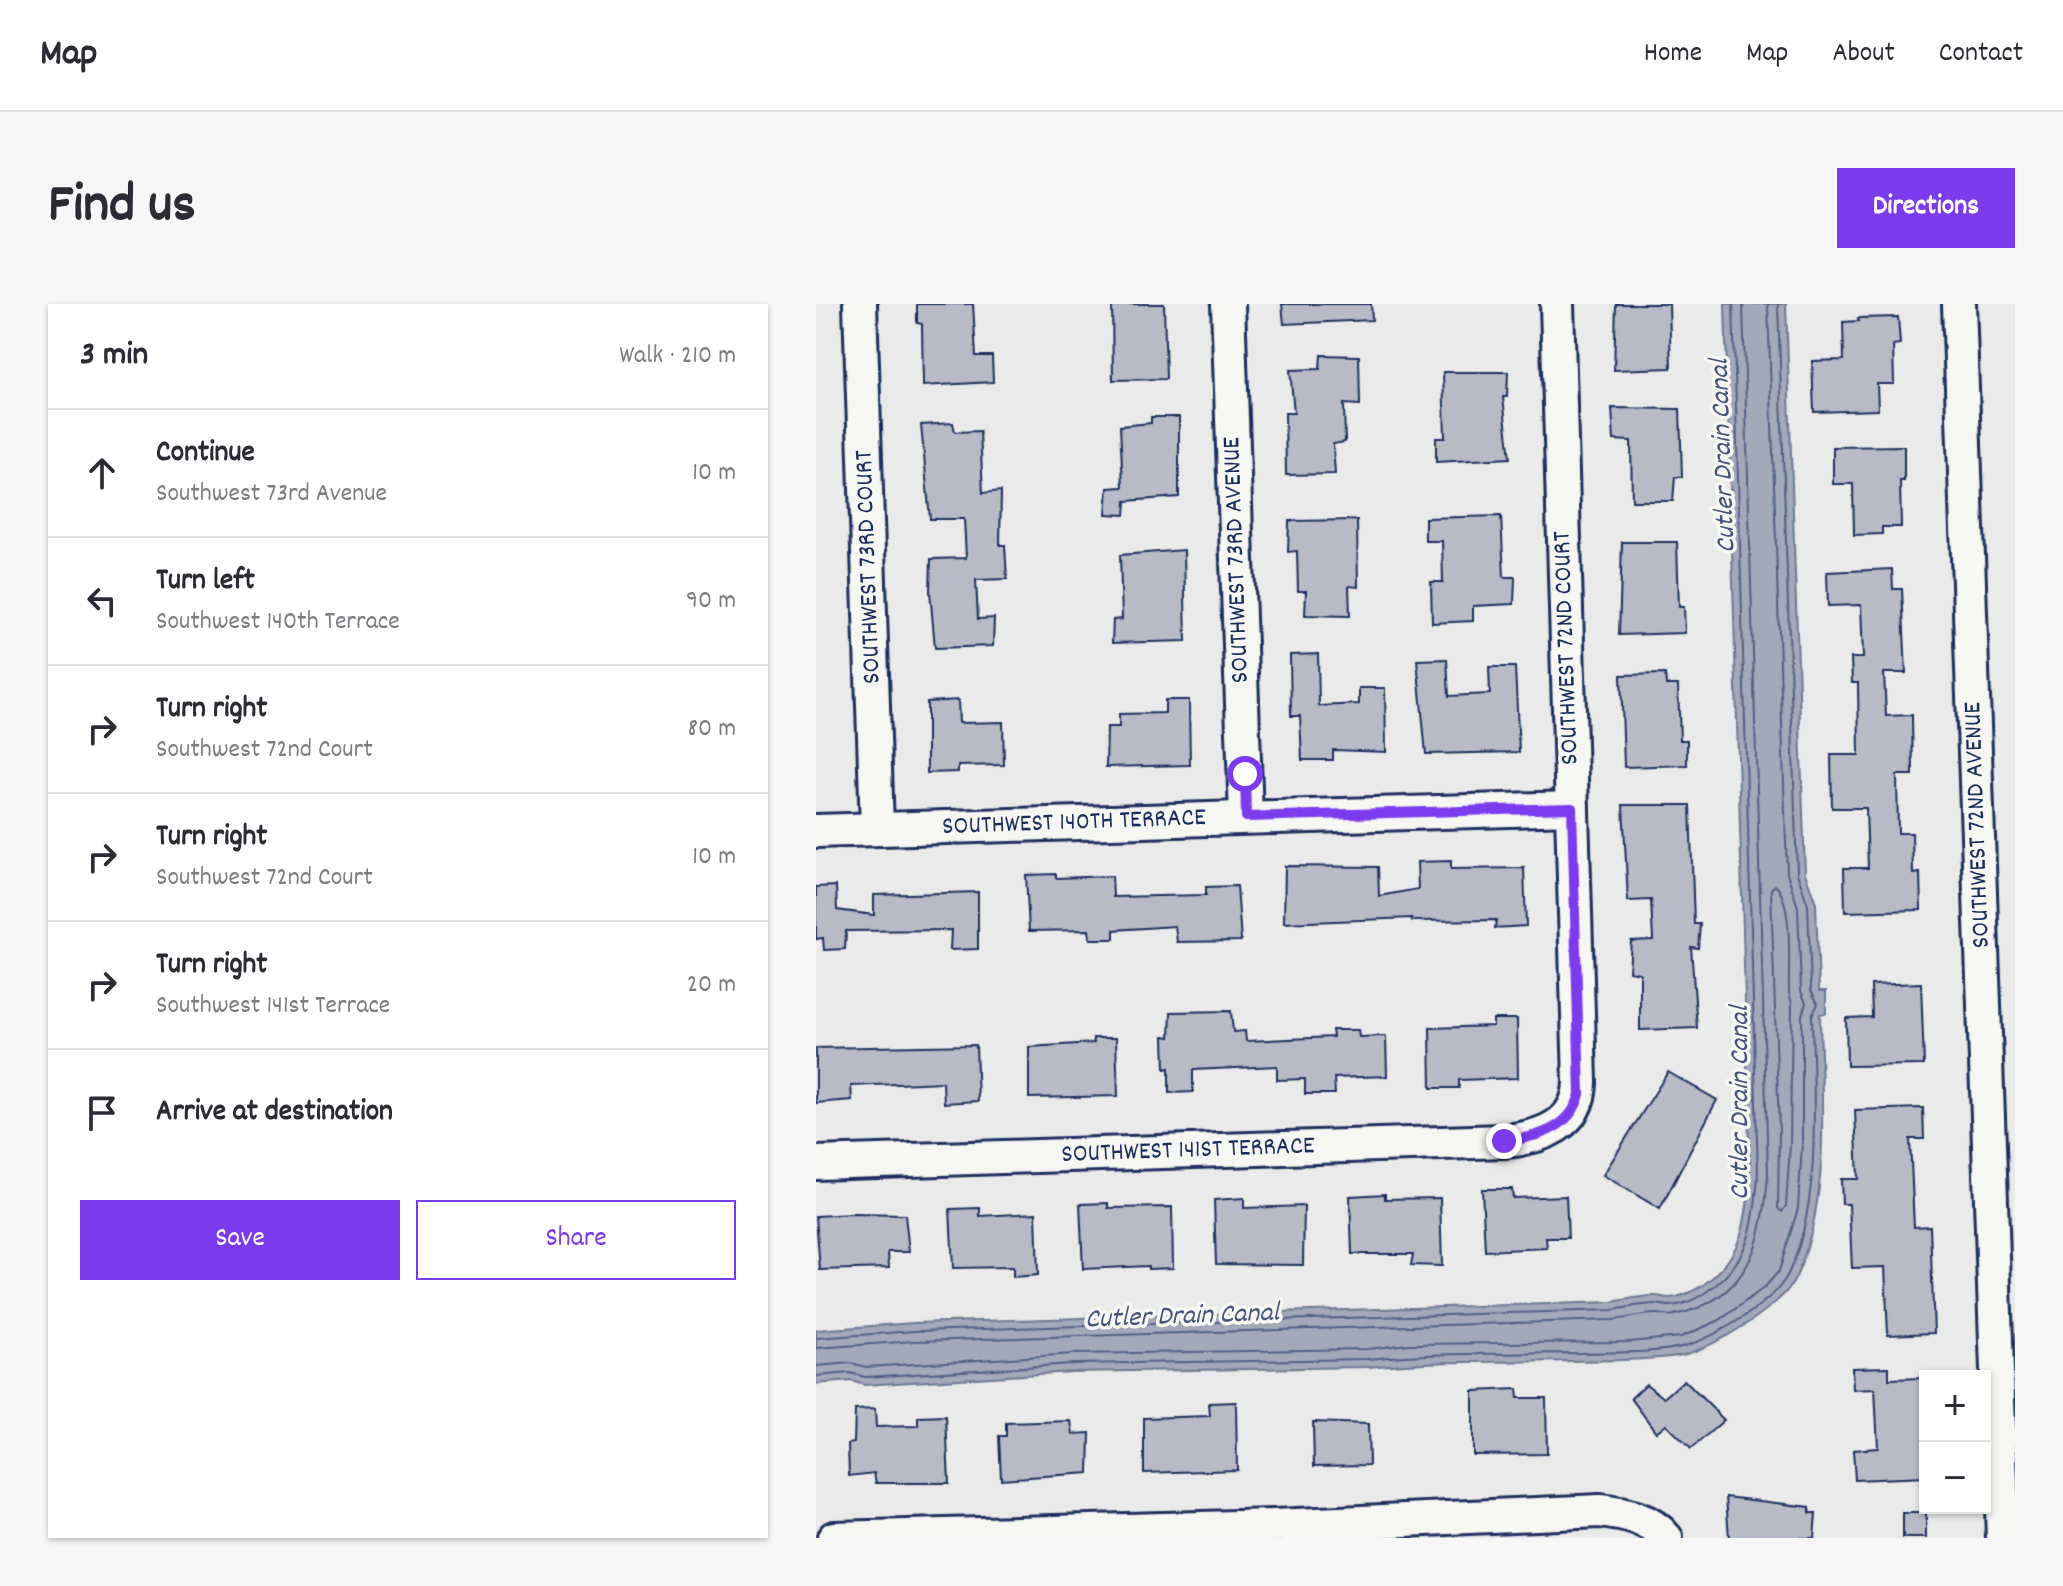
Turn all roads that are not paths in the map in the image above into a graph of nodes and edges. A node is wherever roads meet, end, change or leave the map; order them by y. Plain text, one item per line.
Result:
1 (860, 304) edge
2 (1228, 304) edge
3 (1557, 304) edge
4 (1959, 304) edge
5 (1572, 808) junction
6 (1246, 817) junction
7 (877, 829) junction
8 (816, 831) edge
9 (1556, 1127) joint
10 (816, 1163) edge
11 (1658, 1531) edge
12 (1274, 1532) edge
13 (900, 1537) edge
14 (834, 1538) edge
15 (2003, 1538) edge

1 - 7 street, SOUTHWEST 73RD COURT
2 - 6 street, SOUTHWEST 73RD AVENUE
3 - 5 street, SOUTHWEST 72ND COURT
4 - 15 street, SOUTHWEST 72ND AVENUE
5 - 6 street, SOUTHWEST 140TH TERRACE
5 - 9 street, SOUTHWEST 72ND COURT
6 - 7 street, SOUTHWEST 140TH TERRACE
7 - 8 street, SOUTHWEST 140TH TERRACE
9 - 10 street, SOUTHWEST 141ST TERRACE
11 - 12 street
12 - 13 street
13 - 14 street

